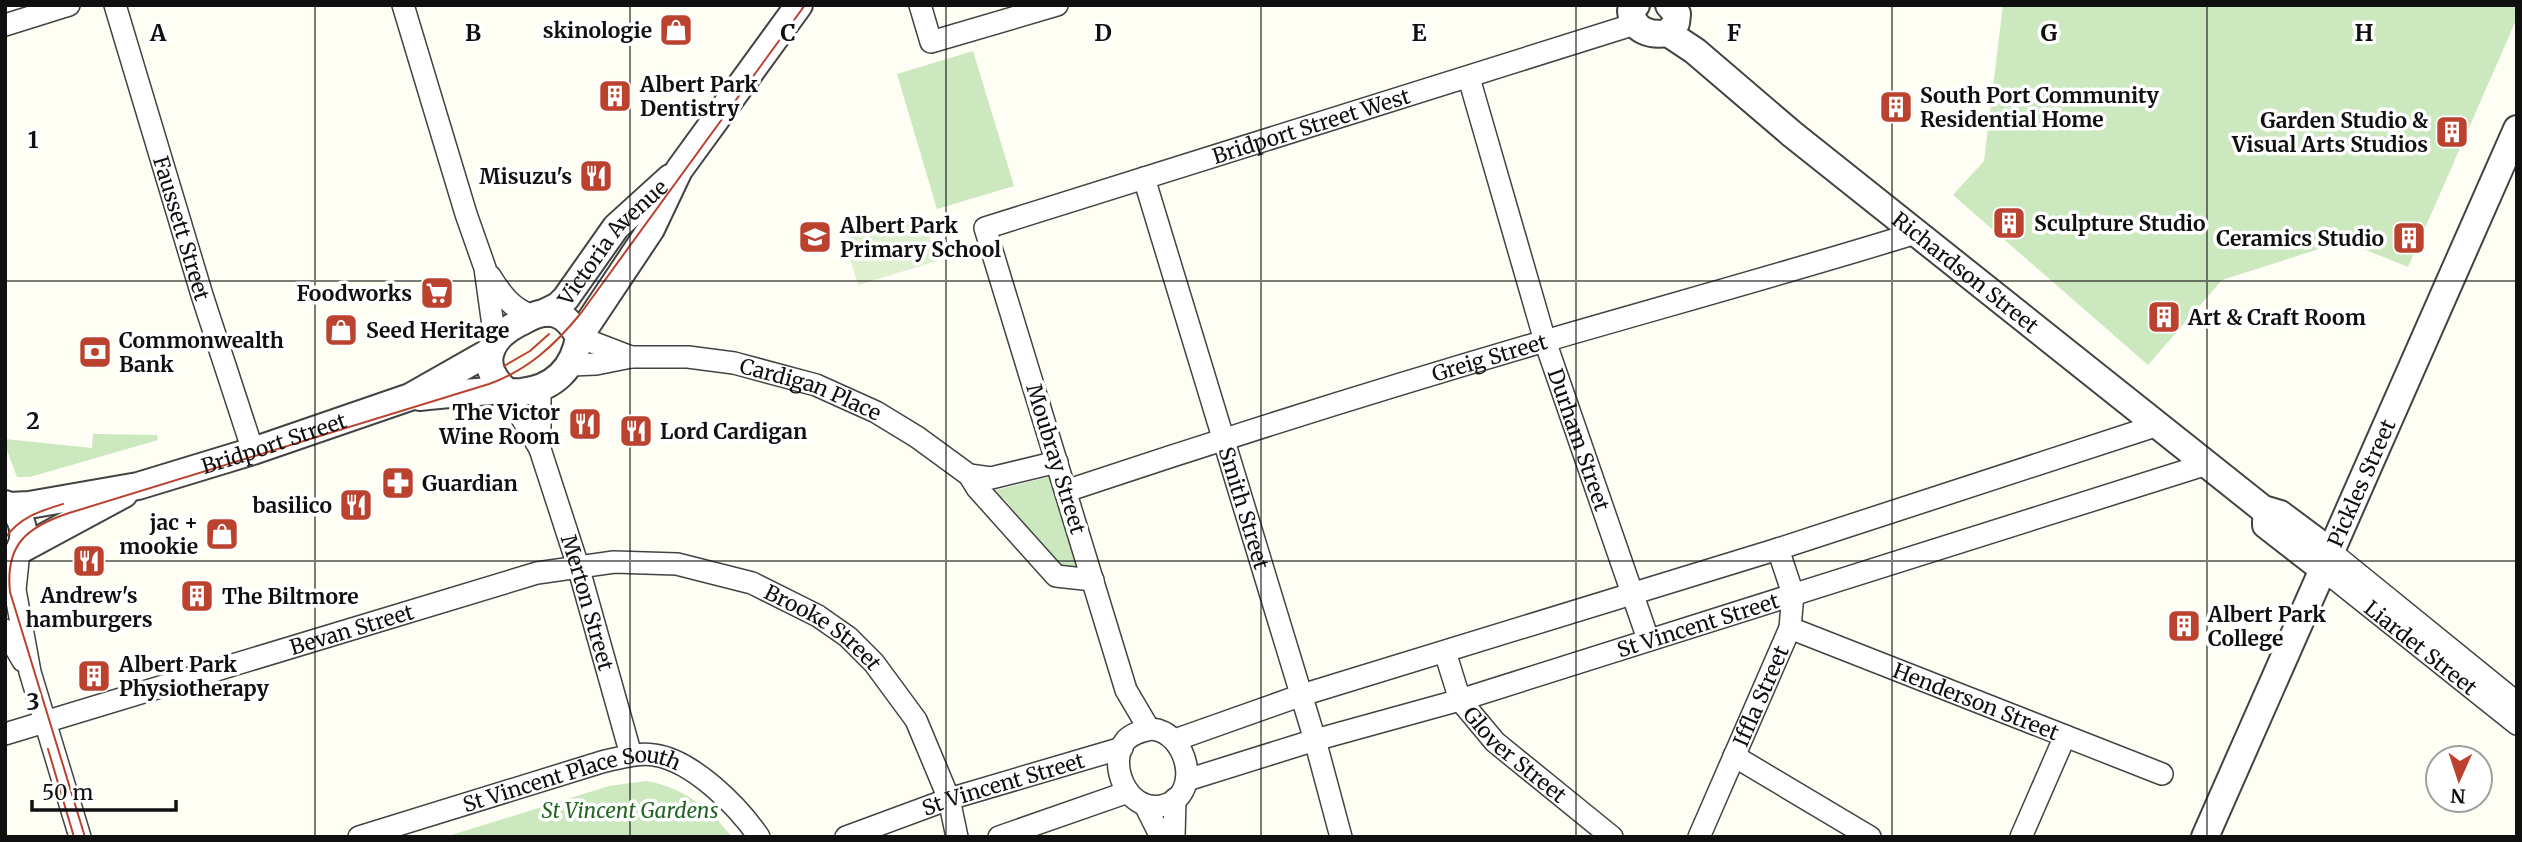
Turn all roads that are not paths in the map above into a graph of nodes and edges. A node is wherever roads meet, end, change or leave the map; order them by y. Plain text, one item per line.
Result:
1 (69, 5) edge
2 (115, 5) edge
3 (403, 5) edge
4 (799, 5) edge
5 (920, 5) edge
6 (1057, 5) edge
7 (1673, 13) edge
8 (1635, 15) edge
9 (5, 25) edge
10 (1469, 78) junction
11 (2517, 129) edge
12 (679, 170) junction
13 (1144, 178) junction
14 (985, 229) joint
15 (1916, 233) junction
16 (485, 268) junction
17 (539, 315) junction
18 (579, 337) junction
19 (1545, 341) junction
20 (493, 345) junction
21 (631, 356) junction
22 (570, 365) junction
23 (540, 387) junction
24 (505, 391) junction
25 (410, 397) junction
26 (2158, 425) junction
27 (1222, 439) junction
28 (540, 449) junction
29 (253, 451) junction
30 (1057, 462) junction
31 (2207, 464) junction
32 (969, 475) junction
33 (138, 486) junction
34 (1066, 491) junction
35 (7, 505) edge
36 (1778, 549) junction
37 (15, 555) edge
38 (2328, 561) junction
39 (578, 566) junction
40 (1093, 580) junction
41 (1793, 594) junction
42 (1633, 595) junction
43 (1790, 628) junction
44 (5, 630) edge
45 (1648, 639) junction
46 (1445, 652) junction
47 (30, 672) junction
48 (1126, 690) junction
49 (1302, 695) junction
50 (1460, 700) junction
51 (2517, 703) edge
52 (44, 720) junction
53 (2517, 724) edge
54 (1149, 729) junction
55 (5, 734) edge
56 (2065, 736) junction
57 (1175, 740) junction
58 (1315, 740) junction
59 (1125, 743) junction
60 (631, 755) junction
61 (1734, 756) junction
62 (2162, 774) dead end
63 (1187, 780) junction
64 (949, 799) junction
65 (1136, 799) junction
66 (1175, 799) junction
67 (80, 837) edge
68 (359, 837) edge
69 (759, 837) edge
70 (846, 837) edge
71 (957, 837) edge
72 (999, 837) edge
73 (1161, 837) edge
74 (1174, 837) edge
75 (1341, 837) edge
76 (1612, 837) edge
77 (1699, 837) edge
78 (1870, 837) edge
79 (2021, 837) edge
80 (2205, 837) edge

1 - 9 street
2 - 29 street, Faussett Street
3 - 16 street
4 - 12 street, Victoria Avenue
5 - 6 street
7 - 8 street, Richardson Street
7 - 15 street, Richardson Street
8 - 10 street, Bridport Street West
10 - 13 street, Bridport Street West
10 - 19 street, Durham Street
11 - 38 street, Pickles Street
12 - 17 street, Victoria Avenue
12 - 18 street, Victoria Avenue
13 - 14 street, Bridport Street West
13 - 27 street, Smith Street
14 - 30 street, Moubray Street
15 - 19 street, Greig Street
15 - 26 street, Richardson Street
16 - 17 street
16 - 20 street
17 - 18 street
17 - 20 street
18 - 21 street, Cardigan Place
18 - 22 street
19 - 27 street, Greig Street
19 - 42 street, Durham Street
20 - 24 street
20 - 25 street, Bridport Street
21 - 22 street, Cardigan Place
21 - 32 street, Cardigan Place
22 - 23 street
23 - 24 street
23 - 28 street, Merton Street
24 - 25 street, Bridport Street
24 - 28 street, Merton Street
25 - 29 street, Bridport Street
26 - 31 street, Richardson Street
26 - 36 street
27 - 34 street, Greig Street
27 - 49 street, Smith Street
28 - 39 street, Merton Street
29 - 33 street, Bridport Street
30 - 32 street
30 - 34 street, Moubray Street
31 - 38 street, Richardson Street
31 - 41 street, St Vincent Street
32 - 40 street, Cardigan Place
33 - 35 street, Bridport Street
33 - 37 street, Bridport Street
34 - 40 street, Moubray Street
35 - 37 street
36 - 41 street, Iffla Street
36 - 42 street
37 - 47 street
38 - 51 street, Liardet Street
38 - 53 street, Liardet Street
38 - 80 street, Pickles Street
39 - 52 street, Bevan Street
39 - 60 street, Merton Street
39 - 64 street, Brooke Street
40 - 48 street, Moubray Street
41 - 43 street, Iffla Street
41 - 45 street, St Vincent Street
42 - 45 street, Durham Street
42 - 46 street
43 - 56 street, Henderson Street
43 - 61 street, Iffla Street
44 - 47 street
45 - 50 street, St Vincent Street
46 - 49 street
46 - 50 street, Glover Street
47 - 52 street
48 - 54 street, Moubray Street
48 - 59 street, Moubray Street
49 - 57 street
49 - 58 street, Smith Street
50 - 58 street, St Vincent Street
50 - 76 street, Glover Street
52 - 55 street, Bevan Street
52 - 67 street
54 - 57 street
54 - 59 street
56 - 62 street, Henderson Street
56 - 79 street
57 - 63 street
58 - 63 street, St Vincent Street
58 - 75 street, Smith Street
59 - 64 street, St Vincent Street
59 - 65 street
60 - 68 street, St Vincent Place South
60 - 69 street, St Vincent Place South
61 - 77 street, Iffla Street
61 - 78 street
63 - 66 street
64 - 70 street, St Vincent Street
64 - 71 street, Brooke Street
65 - 66 street
65 - 72 street
65 - 73 street
66 - 74 street

